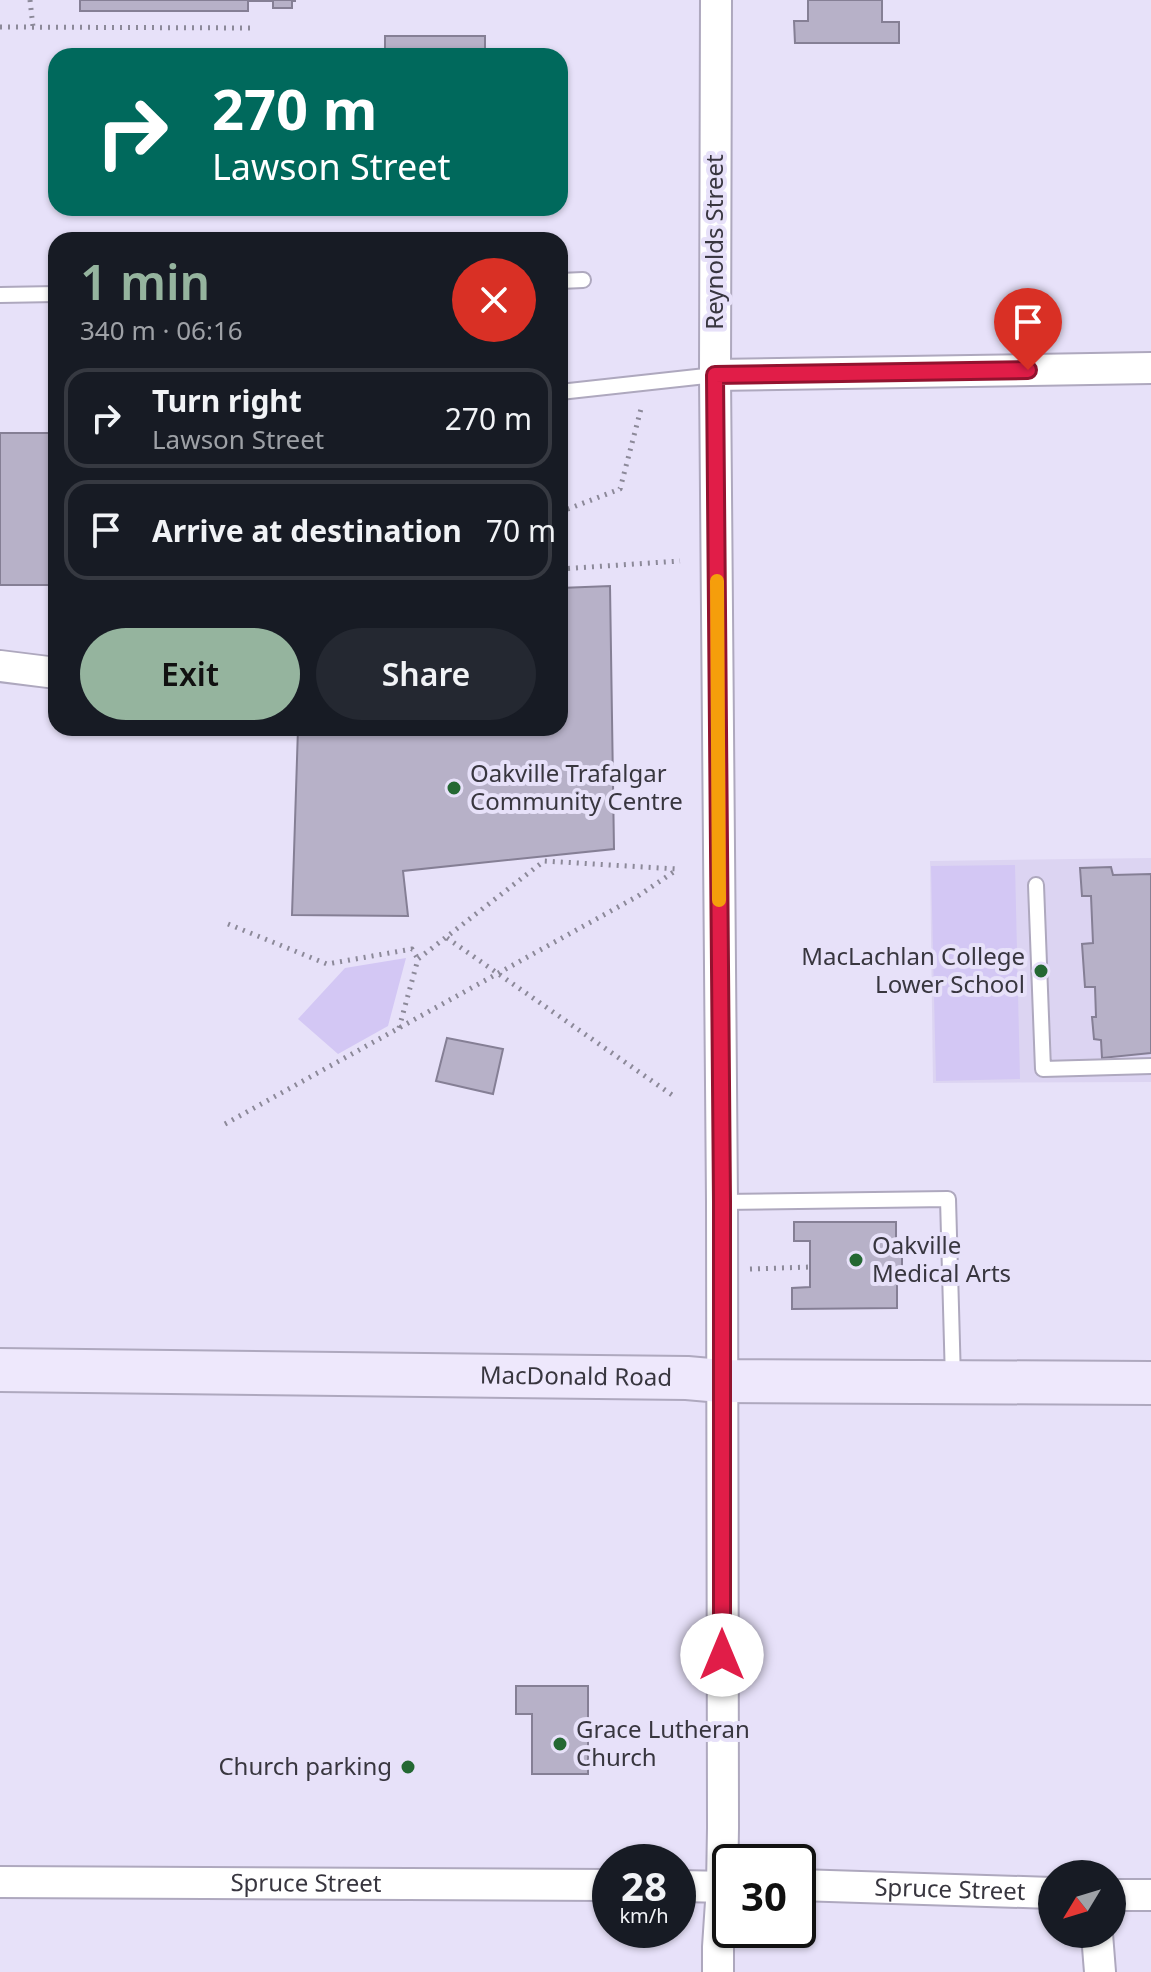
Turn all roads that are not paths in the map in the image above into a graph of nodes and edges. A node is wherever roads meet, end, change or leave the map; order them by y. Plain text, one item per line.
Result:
1 (716, 0) edge
2 (583, 280) dead end
3 (568, 281) edge
4 (48, 294) edge
5 (0, 295) edge
6 (1151, 368) edge
7 (715, 375) junction
8 (568, 391) edge
9 (0, 666) edge
10 (48, 672) edge
11 (1036, 885) dead end
12 (1151, 1066) edge
13 (722, 1202) junction
14 (0, 1370) edge
15 (721, 1381) junction
16 (953, 1383) junction
17 (1151, 1383) edge
18 (726, 1844) edge
19 (0, 1882) edge
20 (592, 1885) edge
21 (816, 1886) edge
22 (1038, 1893) edge
23 (1126, 1895) edge
24 (1151, 1895) edge
25 (718, 1948) edge
26 (1098, 1948) edge
27 (718, 1972) edge
28 (1100, 1972) edge

1 - 7 street, Reynolds Street
2 - 3 lane
4 - 5 lane
6 - 7 street
7 - 8 lane
7 - 13 street, Reynolds Street
9 - 10 street
11 - 12 lane
13 - 15 street, Reynolds Street
13 - 16 lane
14 - 15 street, MacDonald Road
15 - 16 street, MacDonald Road
15 - 18 street, Reynolds Street
16 - 17 street, MacDonald Road
19 - 20 street, Spruce Street
21 - 22 street, Spruce Street
23 - 24 street
25 - 27 street, Reynolds Street
26 - 28 street

